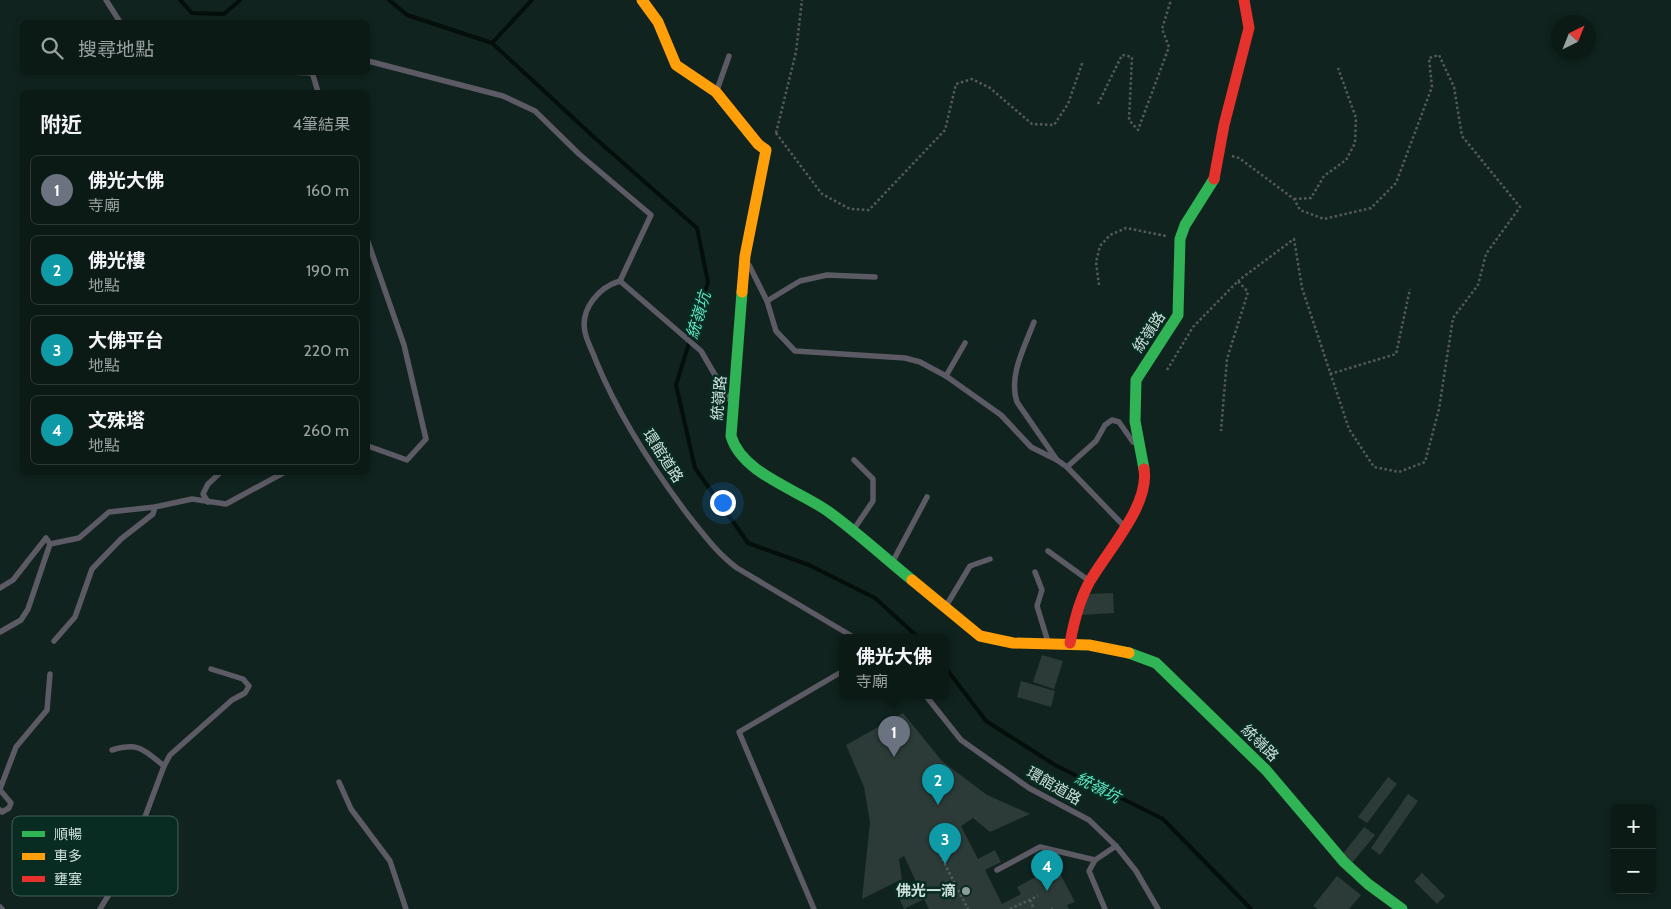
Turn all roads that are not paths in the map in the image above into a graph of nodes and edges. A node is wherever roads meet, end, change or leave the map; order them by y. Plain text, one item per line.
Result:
1 (106, 0) edge
2 (642, 0) edge
3 (1244, 0) edge
4 (119, 20) edge
5 (729, 56) dead end
6 (370, 62) edge
7 (312, 75) edge
8 (317, 90) edge
9 (716, 92) junction
10 (370, 248) edge
11 (745, 256) junction
12 (875, 277) dead end
13 (620, 281) junction
14 (767, 301) junction
15 (1034, 322) dead end
16 (965, 343) dead end
17 (946, 376) junction
18 (734, 407) junction
19 (370, 447) edge
20 (854, 460) dead end
21 (1057, 460) junction
22 (1144, 460) junction
23 (1067, 467) junction
24 (218, 475) edge
25 (279, 475) edge
26 (927, 497) dead end
27 (208, 502) junction
28 (155, 507) junction
29 (1124, 527) junction
30 (852, 532) junction
31 (50, 544) junction
32 (1048, 551) dead end
33 (990, 559) dead end
34 (892, 563) junction
35 (1035, 572) dead end
36 (1089, 582) junction
37 (0, 588) edge
38 (945, 608) junction
39 (0, 632) edge
40 (848, 634) edge
41 (54, 641) dead end
42 (1070, 643) junction
43 (1049, 644) junction
44 (211, 669) dead end
45 (839, 673) edge
46 (50, 674) dead end
47 (928, 699) edge
48 (112, 750) dead end
49 (164, 766) junction
50 (340, 782) dead end
51 (0, 790) edge
52 (0, 810) edge
53 (145, 816) edge
54 (1116, 846) junction
55 (1094, 860) junction
56 (997, 870) dead end
57 (108, 896) edge
58 (100, 909) edge
59 (406, 909) edge
60 (814, 909) edge
61 (1105, 909) edge
62 (1158, 909) edge
63 (1402, 909) edge

1 - 4 lane
2 - 9 street, 統嶺路
3 - 22 street, 統嶺路
5 - 9 lane
6 - 13 lane
7 - 8 lane
9 - 11 street, 統嶺路
10 - 19 lane
11 - 14 lane
11 - 18 street, 統嶺路
12 - 14 lane
13 - 18 lane
13 - 40 lane, 環館道路
14 - 17 lane
15 - 21 lane
16 - 17 lane
17 - 21 lane
18 - 30 street, 統嶺路
20 - 30 lane
21 - 23 lane
22 - 23 lane
22 - 29 street, 統嶺路
23 - 29 lane
24 - 27 lane
25 - 27 lane
26 - 34 lane
27 - 28 lane
28 - 31 lane
28 - 41 lane
29 - 36 street, 統嶺路
30 - 34 street, 統嶺路
31 - 37 lane
31 - 39 lane
32 - 36 lane
33 - 38 lane
34 - 38 street, 統嶺路
35 - 43 lane
36 - 42 street, 統嶺路
38 - 43 street, 統嶺路
42 - 43 street, 統嶺路
42 - 63 street, 統嶺路
44 - 49 lane
45 - 60 lane
46 - 51 lane
47 - 54 lane, 環館道路
48 - 49 lane
49 - 53 lane
50 - 59 lane
51 - 52 lane
54 - 55 lane
54 - 62 lane, 環館道路
55 - 56 lane
55 - 61 lane
57 - 58 lane

